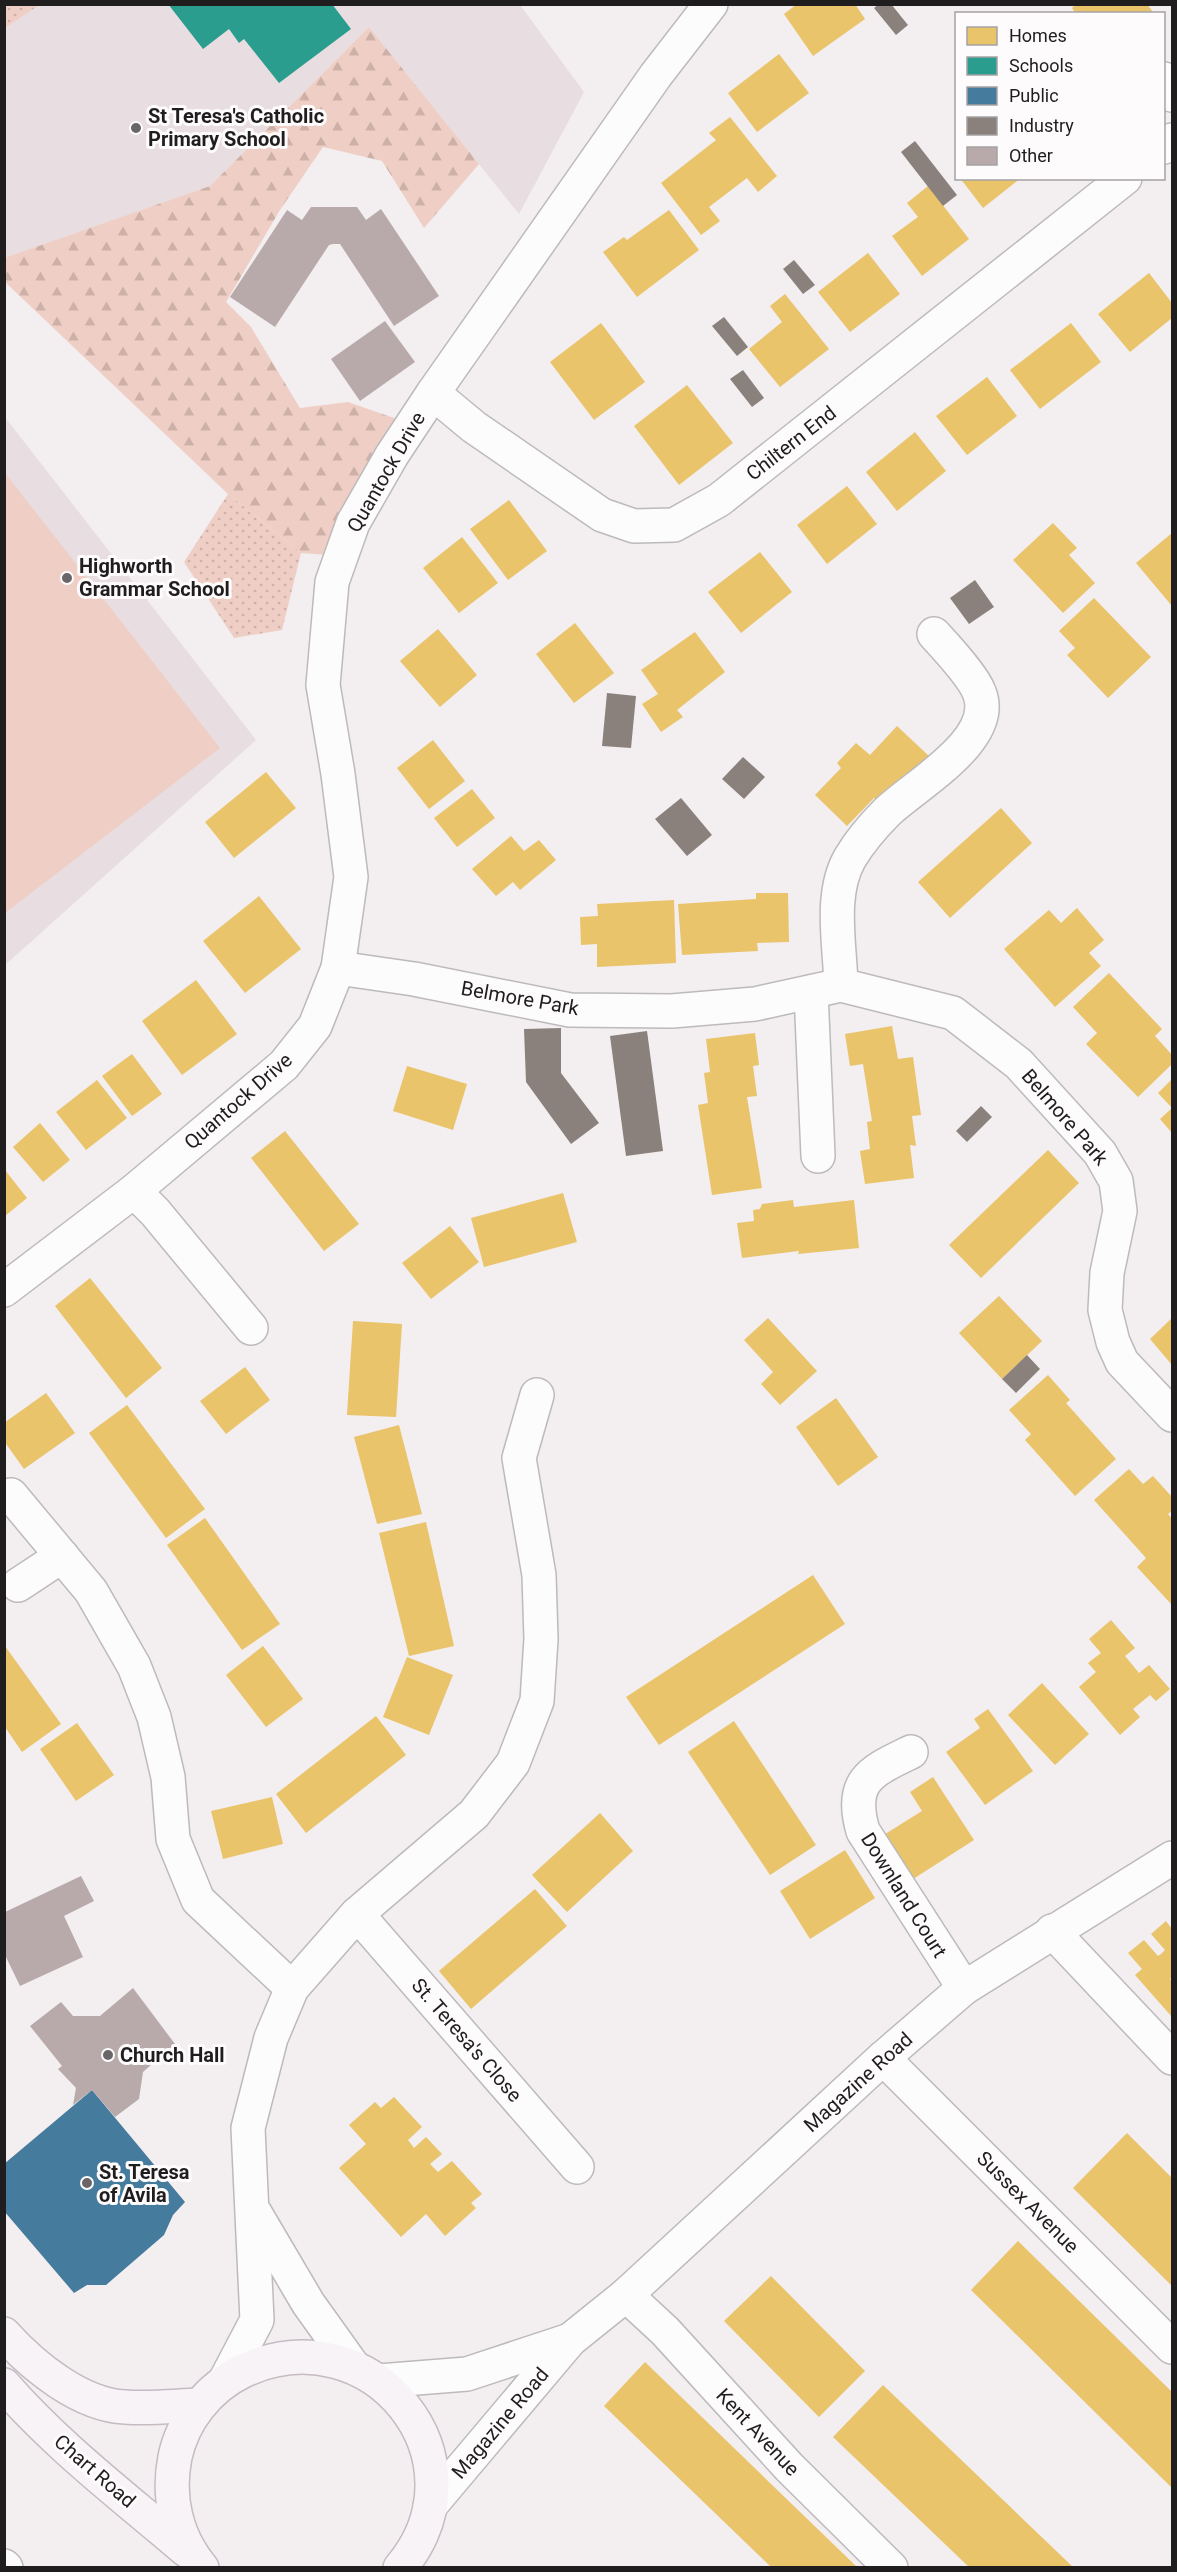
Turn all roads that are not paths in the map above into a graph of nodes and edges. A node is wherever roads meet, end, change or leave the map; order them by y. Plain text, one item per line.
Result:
1 (711, 4) edge
2 (1165, 81) edge
3 (1173, 95) edge
4 (1122, 180) edge
5 (433, 393) junction
6 (934, 634) dead end
7 (338, 968) junction
8 (826, 988) junction
9 (818, 1156) dead end
10 (134, 1191) junction
11 (4, 1290) edge
12 (251, 1328) dead end
13 (537, 1395) dead end
14 (1173, 1415) edge
15 (11, 1495) dead end
16 (62, 1556) junction
17 (18, 1585) dead end
18 (911, 1752) dead end
19 (1173, 1858) edge
20 (357, 1914) junction
21 (1052, 1931) junction
22 (291, 1988) junction
23 (964, 1988) junction
24 (883, 2058) junction
25 (1173, 2058) edge
26 (577, 2167) dead end
27 (253, 2209) junction
28 (626, 2295) junction
29 (4, 2334) edge
30 (570, 2340) junction
31 (1173, 2347) edge
32 (366, 2374) junction
33 (226, 2379) junction
34 (4, 2385) edge
35 (199, 2404) junction
36 (430, 2506) junction
37 (409, 2562) edge
38 (198, 2564) edge
39 (891, 2568) edge

1 - 5 street, Quantock Drive
2 - 3 street
4 - 5 street, Chiltern End
5 - 7 street, Quantock Drive
6 - 8 street
7 - 8 street, Belmore Park
7 - 10 street, Quantock Drive
8 - 9 street
8 - 14 street, Belmore Park
10 - 11 street, Quantock Drive
10 - 12 street
13 - 20 street
15 - 16 street
16 - 17 street
16 - 22 street
18 - 23 street, Downland Court
19 - 21 street, Magazine Road
20 - 22 street
20 - 26 street, St. Teresa's Close
21 - 23 street, Magazine Road
21 - 25 street
22 - 27 street
23 - 24 street, Magazine Road
24 - 28 street, Magazine Road
24 - 31 street, Sussex Avenue
27 - 32 street
27 - 33 street
28 - 30 street, Magazine Road
28 - 39 street, Kent Avenue
29 - 35 main road
30 - 32 street, Magazine Road
30 - 36 street, Magazine Road
32 - 33 main road
32 - 36 main road
33 - 35 main road
34 - 38 main road, Chart Road
35 - 38 main road
36 - 37 main road

